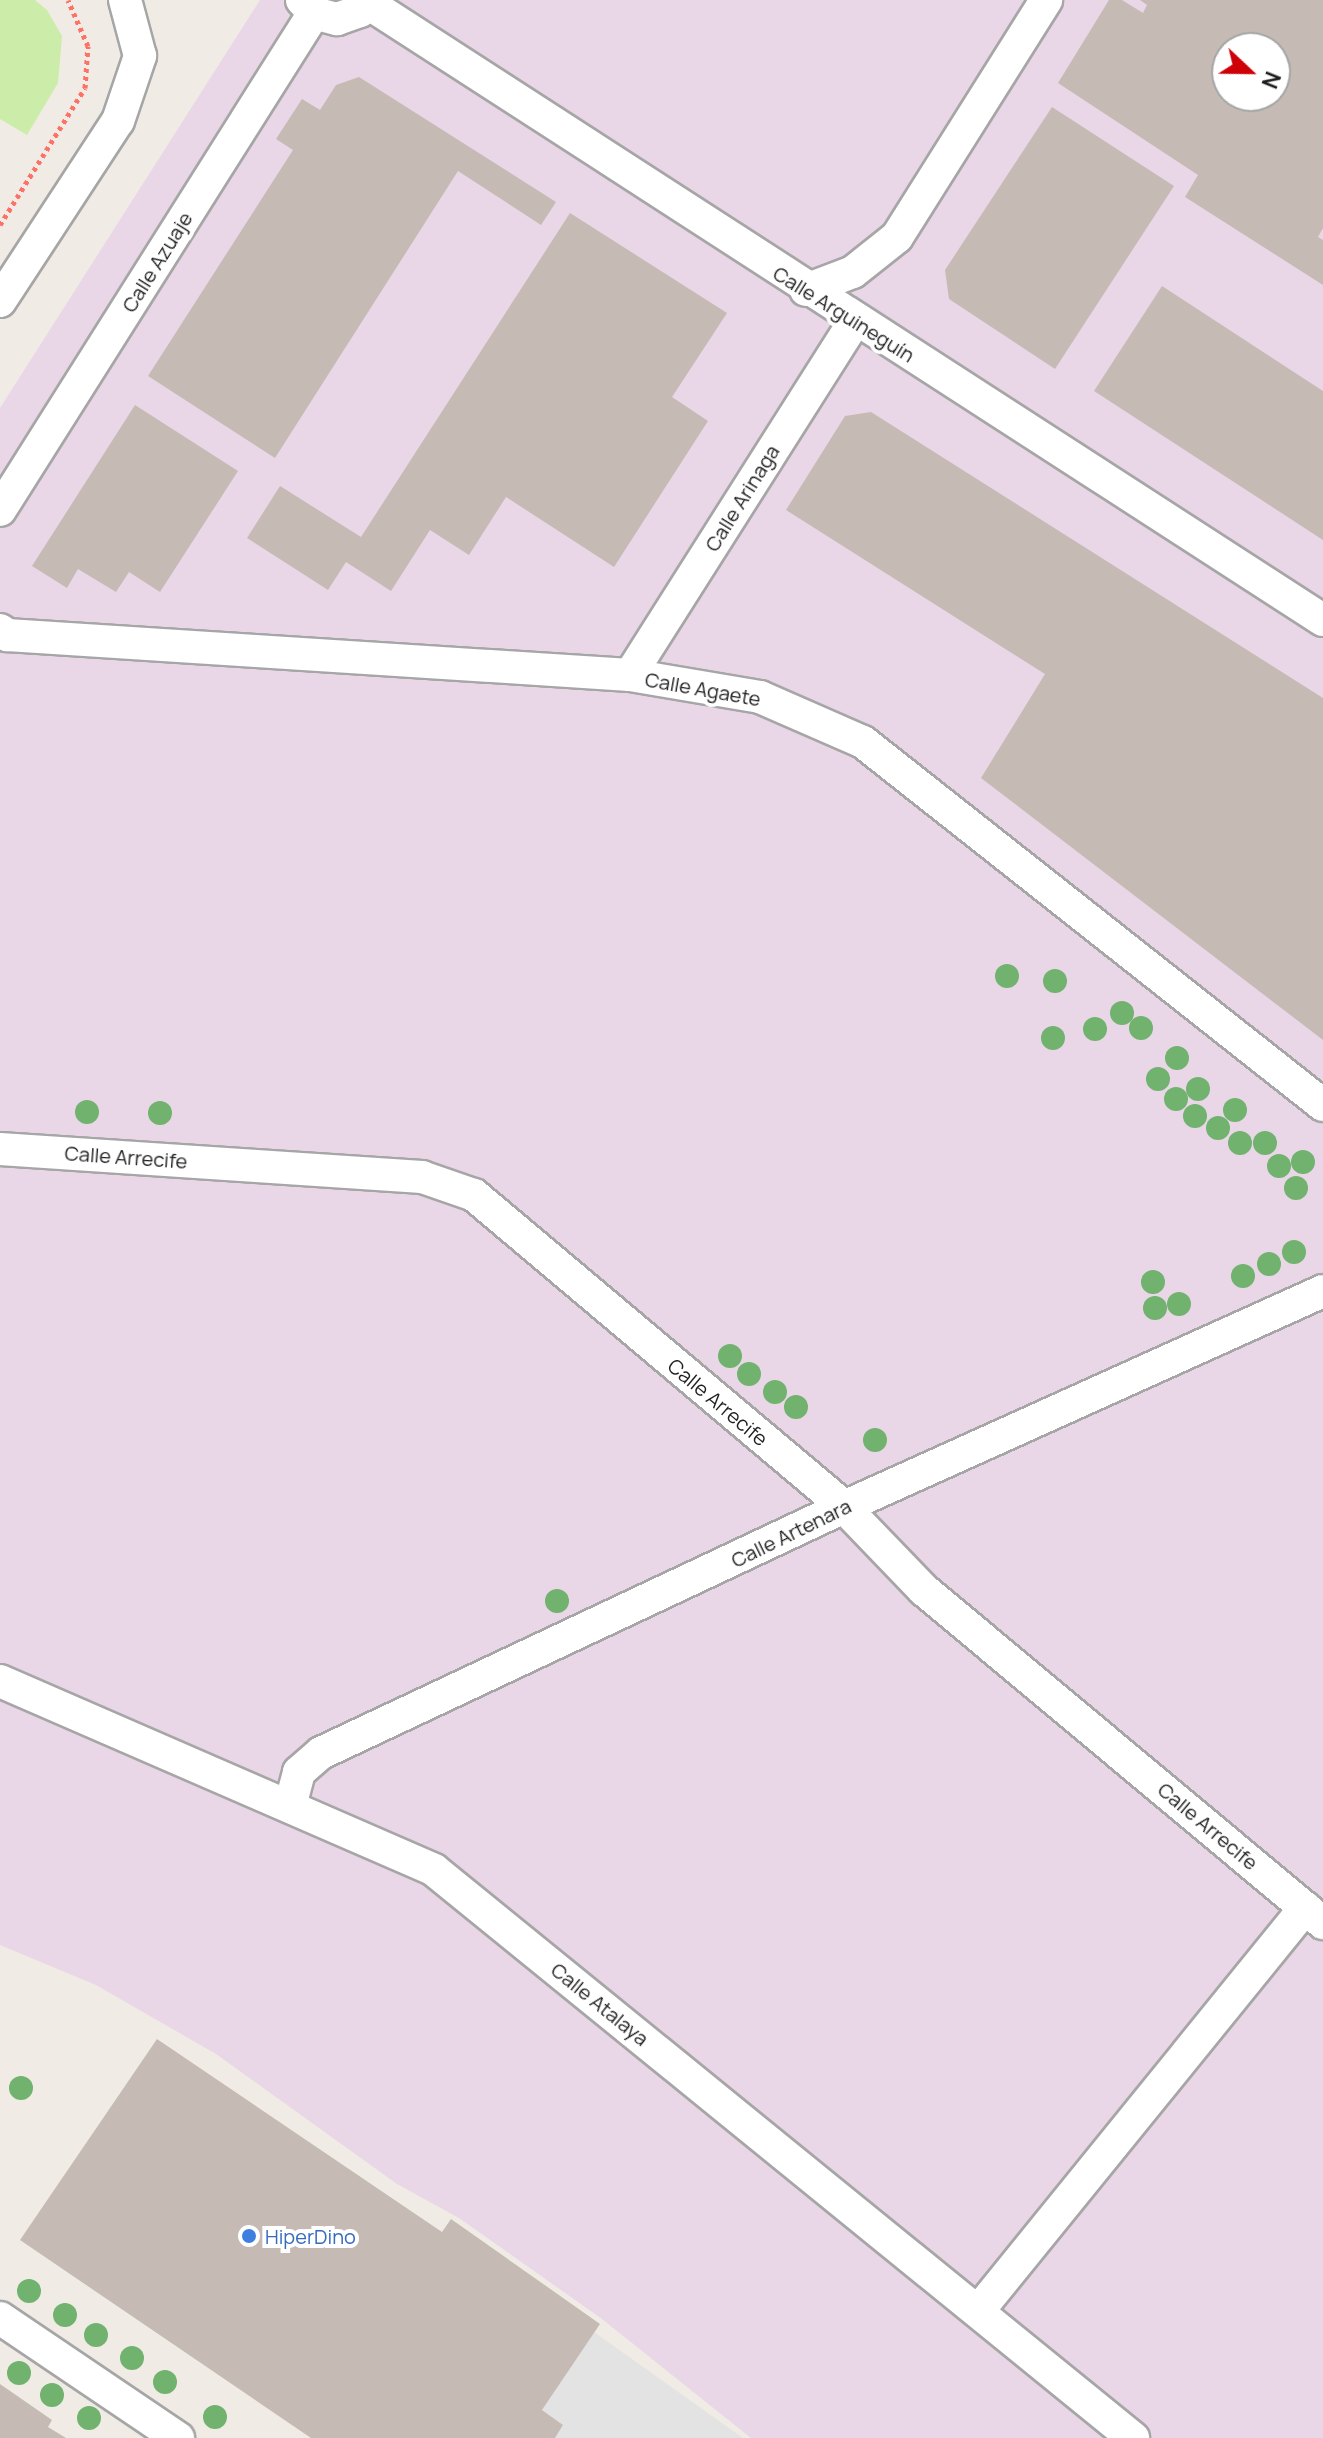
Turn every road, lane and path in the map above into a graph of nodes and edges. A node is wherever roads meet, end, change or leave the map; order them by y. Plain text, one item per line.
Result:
1 (68, 0) edge
2 (125, 0) edge
3 (1046, 0) edge
4 (369, 2) edge
5 (308, 7) edge
6 (0, 225) edge
7 (806, 290) junction
8 (0, 301) edge
9 (855, 321) junction
10 (0, 510) edge
11 (1323, 620) edge
12 (0, 630) edge
13 (630, 675) junction
14 (1323, 1105) edge
15 (0, 1149) edge
16 (1323, 1291) edge
17 (844, 1507) junction
18 (0, 1681) edge
19 (290, 1806) junction
20 (1314, 1916) edge
21 (979, 2310) junction
22 (0, 2318) edge
23 (178, 2438) edge
24 (1133, 2438) edge

1 - 6 path
2 - 8 street
3 - 7 street
4 - 5 street
4 - 7 street, Calle Arguineguín
5 - 10 street, Calle Azuaje
7 - 9 street, Calle Arguineguín
9 - 11 street, Calle Arguineguín
9 - 13 street, Calle Arinaga
12 - 13 street, Calle Agaete
13 - 14 street, Calle Agaete
15 - 17 street, Calle Arrecife
16 - 17 street, Calle Artenara
17 - 19 street, Calle Artenara
17 - 20 street, Calle Arrecife
18 - 19 street, Calle Atalaya
19 - 21 street, Calle Atalaya
20 - 21 street
21 - 24 street, Calle Atalaya
22 - 23 street

